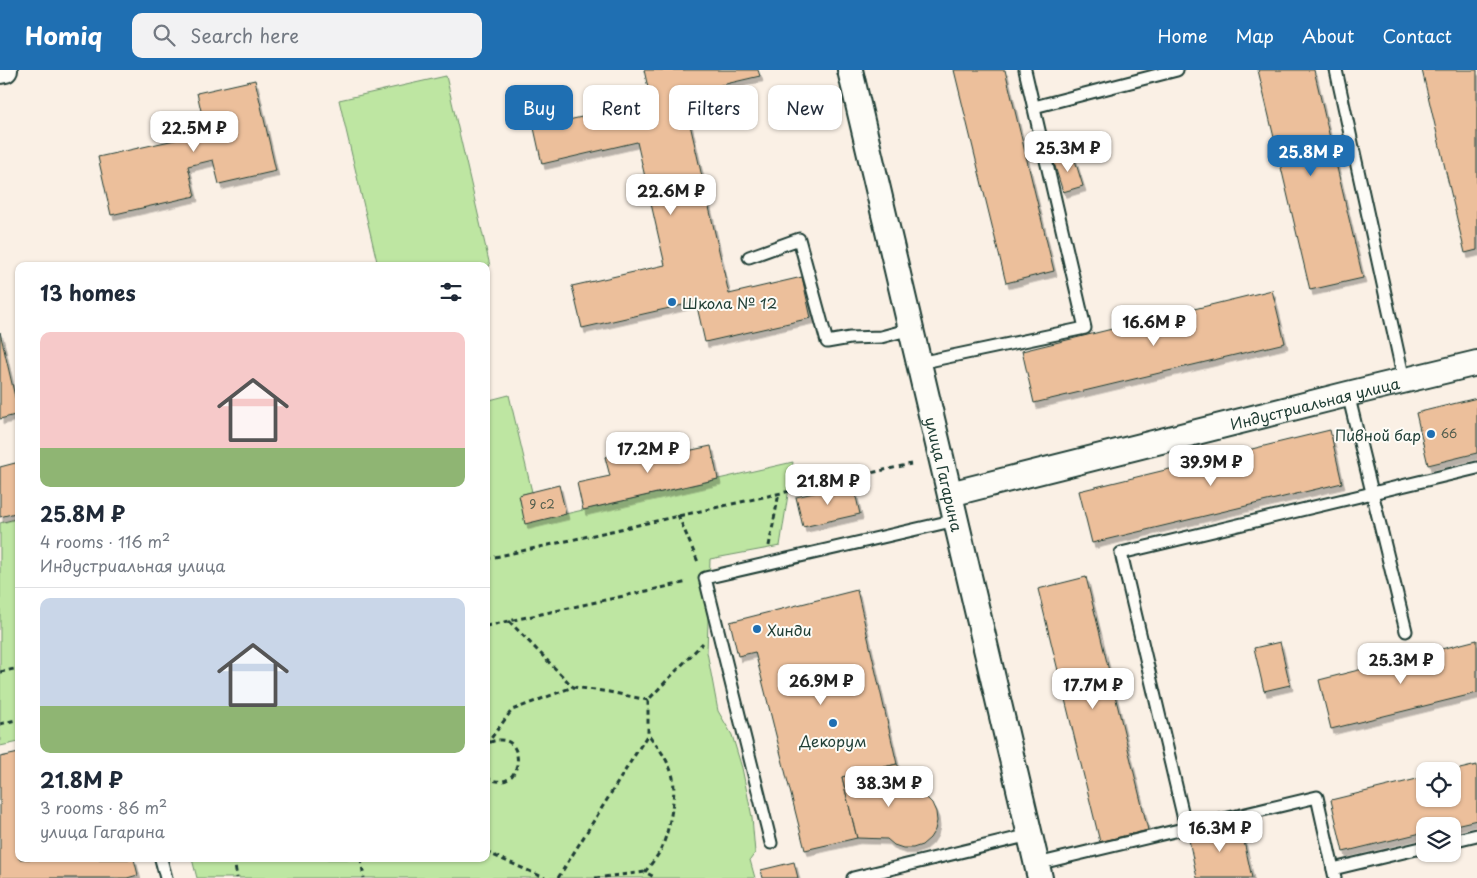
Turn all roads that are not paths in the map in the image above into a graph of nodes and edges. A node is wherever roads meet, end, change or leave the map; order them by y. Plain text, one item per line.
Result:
1 (5, 70) edge
2 (850, 70) edge
3 (1025, 70) edge
4 (1177, 70) edge
5 (1336, 70) edge
6 (0, 71) edge
7 (1034, 107) junction
8 (749, 257) dead end
9 (911, 329) junction
10 (919, 363) junction
11 (1477, 363) edge
12 (1404, 380) junction
13 (1348, 394) junction
14 (1477, 468) edge
15 (1373, 493) junction
16 (950, 494) junction
17 (956, 520) junction
18 (1406, 631) dead end
19 (1186, 828) junction
20 (1030, 835) junction
21 (1477, 835) edge
22 (1461, 839) edge
23 (771, 843) dead end
24 (1416, 850) edge
25 (162, 862) edge
26 (1039, 871) edge
27 (1334, 874) edge
28 (166, 878) edge
29 (853, 878) edge

1 - 6 street
2 - 9 street, улица Гагарина
3 - 7 lane
4 - 7 lane
5 - 12 lane
7 - 10 lane
8 - 9 lane
9 - 10 street, улица Гагарина
10 - 16 street, улица Гагарина
11 - 12 street, Индустриальная улица
12 - 13 street, Индустриальная улица
13 - 15 lane
13 - 16 street, Индустриальная улица
14 - 15 lane
15 - 18 lane
15 - 19 lane
16 - 17 street, улица Гагарина
17 - 20 street, улица Гагарина
17 - 23 lane
19 - 26 lane
19 - 27 lane
20 - 26 street, улица Гагарина
20 - 29 lane
21 - 22 lane
24 - 27 lane
25 - 28 lane

